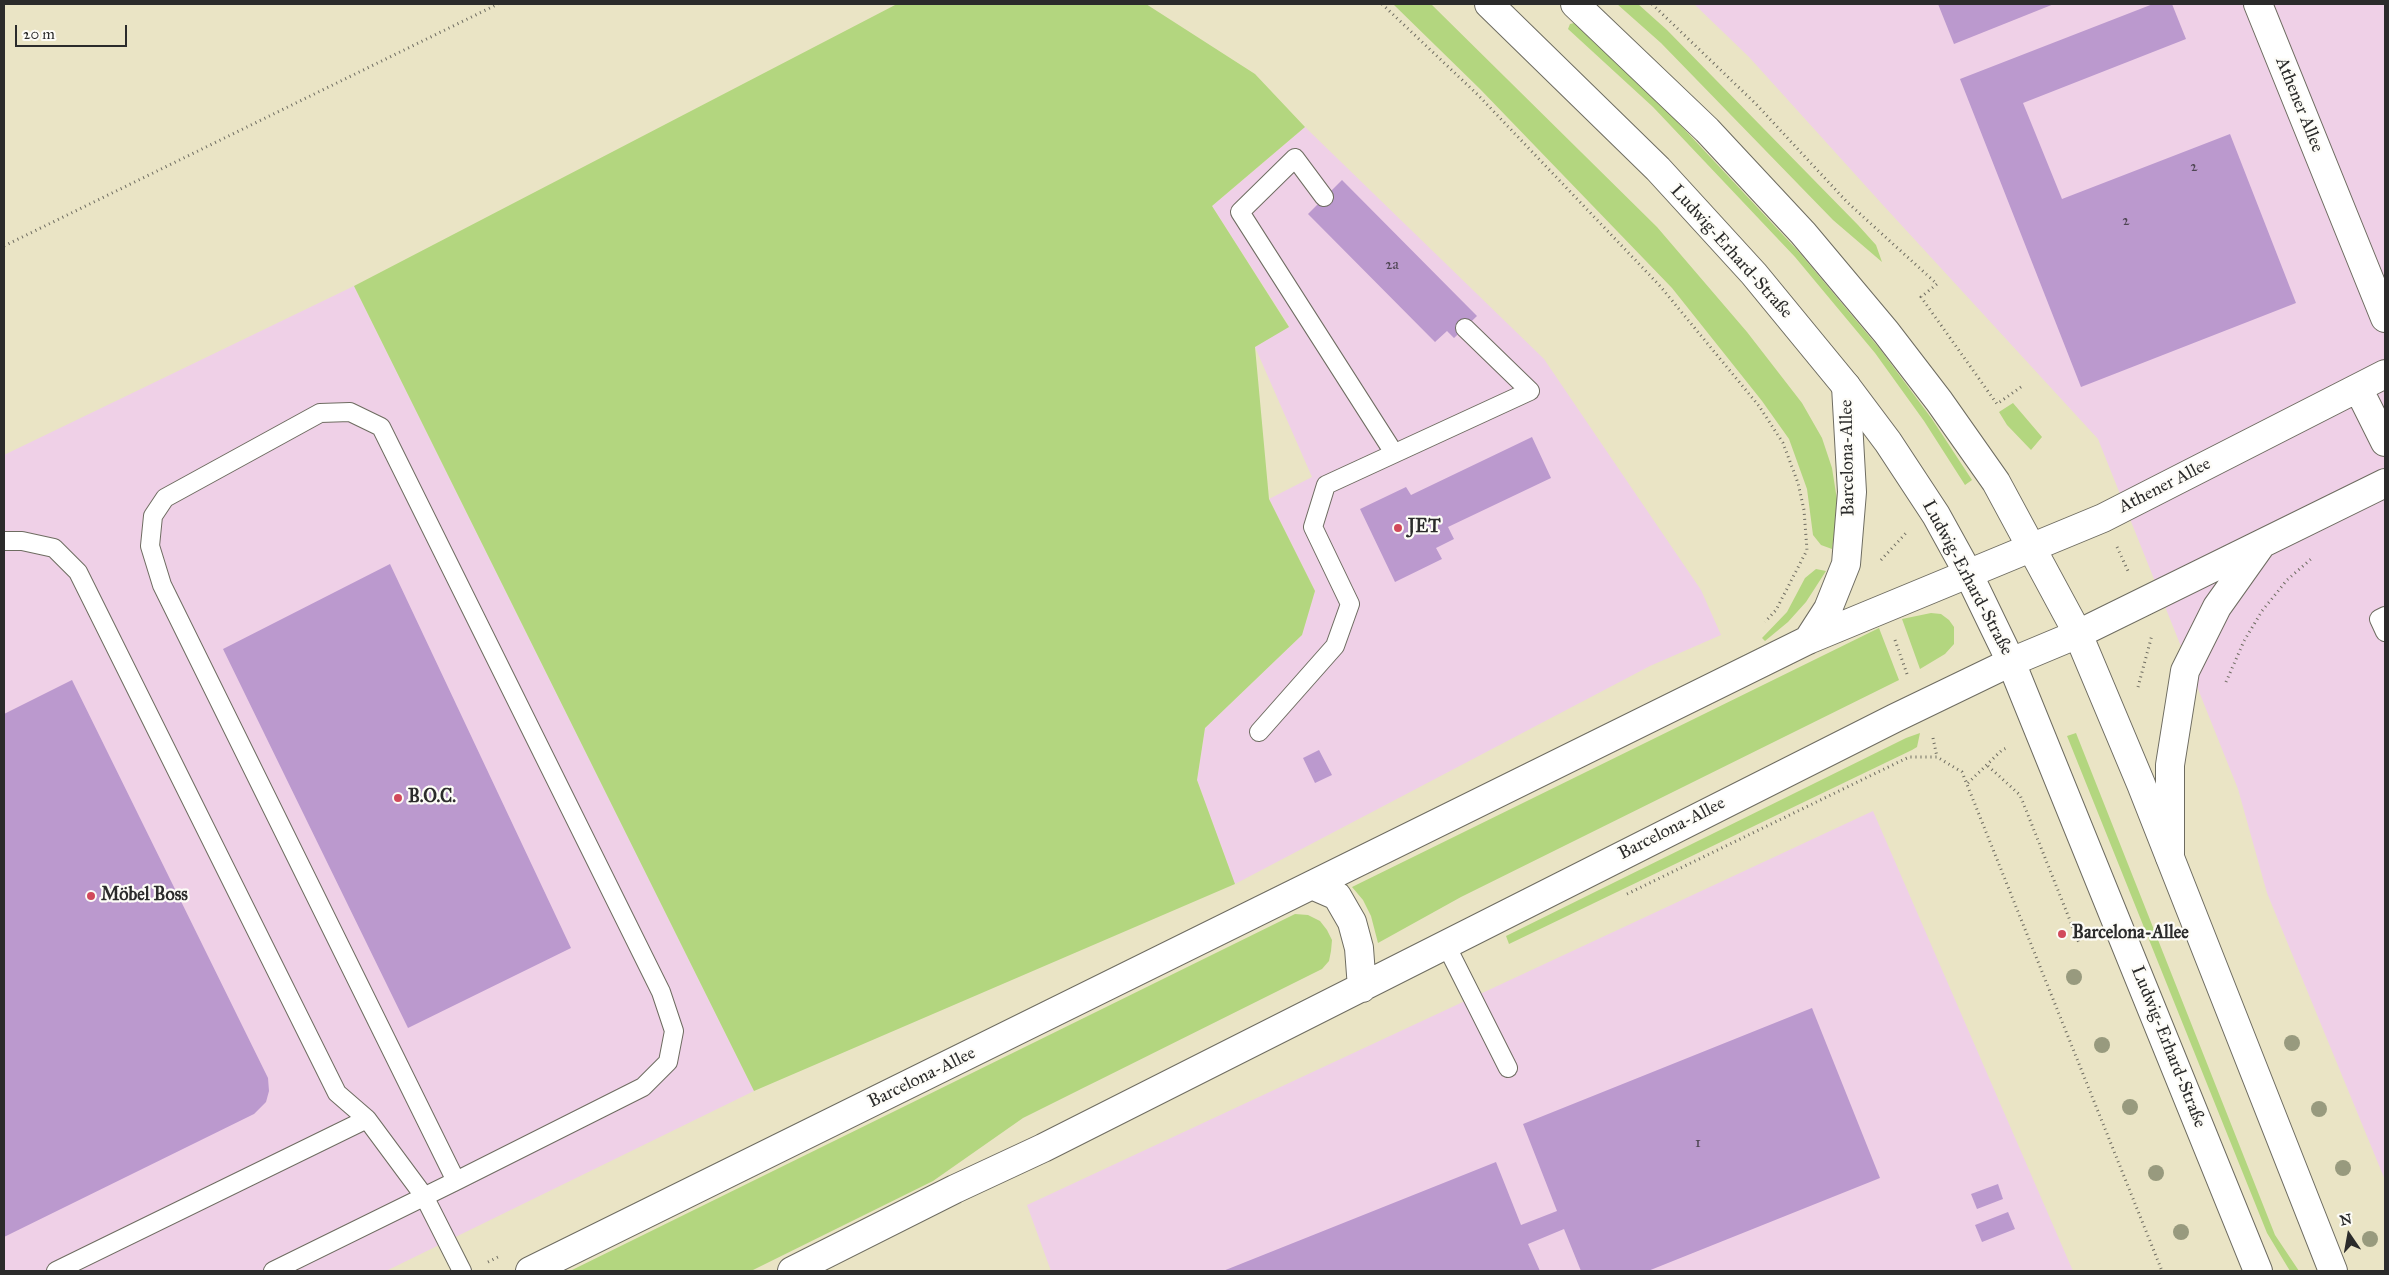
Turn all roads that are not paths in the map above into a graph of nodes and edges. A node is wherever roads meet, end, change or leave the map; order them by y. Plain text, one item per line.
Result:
1 (1489, 4) edge
2 (1574, 4) edge
3 (2258, 4) edge
4 (1324, 198) dead end
5 (2385, 318) edge
6 (1465, 328) dead end
7 (2385, 374) edge
8 (1846, 386) junction
9 (2358, 388) junction
10 (2385, 442) edge
11 (1394, 453) junction
12 (2385, 483) edge
13 (4, 541) edge
14 (2264, 542) junction
15 (2032, 546) junction
16 (1968, 573) junction
17 (2385, 616) edge
18 (2385, 632) edge
19 (2078, 634) junction
20 (1808, 640) junction
21 (2011, 662) junction
22 (1259, 732) dead end
23 (2170, 858) junction
24 (1314, 886) junction
25 (1445, 943) junction
26 (1362, 988) junction
27 (1508, 1068) dead end
28 (367, 1119) junction
29 (456, 1181) junction
30 (424, 1196) junction
31 (56, 1271) edge
32 (273, 1271) edge
33 (462, 1271) edge
34 (530, 1271) edge
35 (792, 1271) edge
36 (2258, 1271) edge
37 (2333, 1271) edge

1 - 8 street, Ludwig-Erhard-Straße
2 - 15 street
3 - 5 street, Athener Allee
4 - 11 lane
6 - 11 lane
7 - 9 street, Athener Allee
8 - 16 street, Ludwig-Erhard-Straße
8 - 20 street, Barcelona-Allee
9 - 10 street
9 - 15 street, Athener Allee
11 - 22 lane
12 - 14 street
13 - 28 lane
14 - 19 street
14 - 23 street
15 - 16 street, Athener Allee
15 - 19 street
16 - 20 street, Barcelona-Allee
16 - 21 street, Ludwig-Erhard-Straße
17 - 18 lane
19 - 21 street
19 - 23 street
20 - 24 street, Barcelona-Allee
21 - 25 street, Barcelona-Allee
21 - 36 street, Ludwig-Erhard-Straße
23 - 37 street
24 - 26 street
24 - 34 street, Barcelona-Allee
25 - 26 street, Barcelona-Allee
25 - 27 lane
26 - 35 street, Barcelona-Allee
28 - 30 lane
28 - 31 lane
29 - 29 lane
29 - 30 lane
30 - 32 lane
30 - 33 lane

